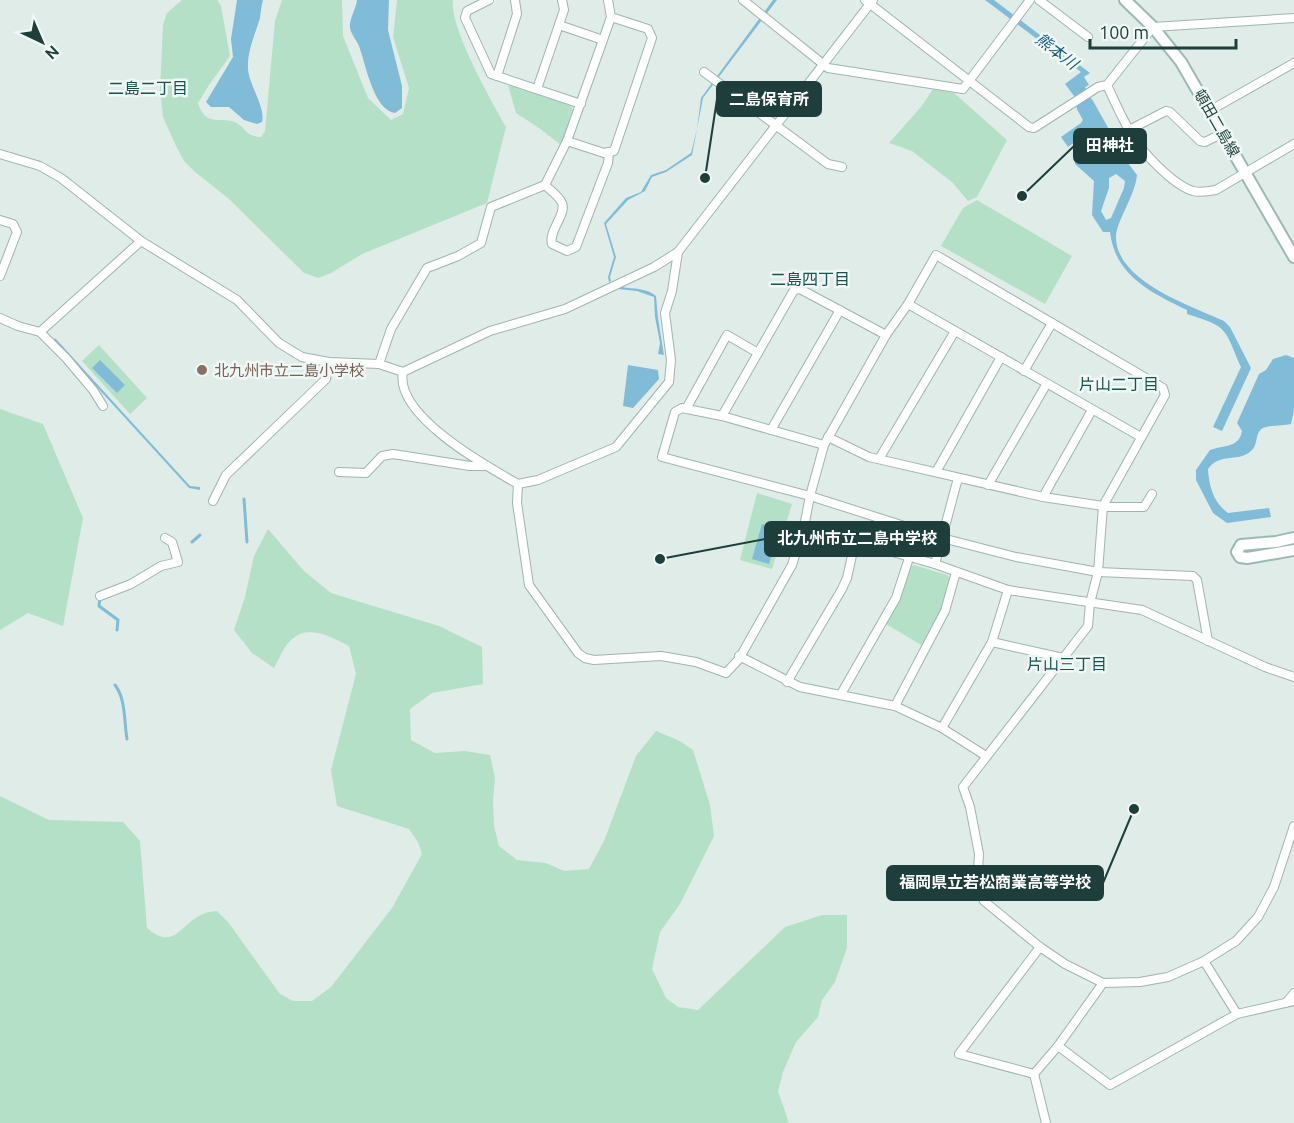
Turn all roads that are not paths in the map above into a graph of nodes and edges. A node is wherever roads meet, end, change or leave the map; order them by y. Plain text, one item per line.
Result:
1 (489, 0) edge
2 (515, 0) edge
3 (562, 0) edge
4 (608, 0) edge
5 (743, 0) edge
6 (1030, 0) edge
7 (1039, 0) edge
8 (1125, 0) edge
9 (869, 1) edge
10 (611, 17) junction
11 (1294, 18) edge
12 (559, 25) junction
13 (1153, 27) junction
14 (1088, 37) dead end
15 (603, 40) junction
16 (824, 62) junction
17 (1294, 63) edge
18 (704, 72) dead end
19 (497, 76) junction
20 (969, 80) junction
21 (1107, 85) junction
22 (537, 89) junction
23 (581, 104) junction
24 (1211, 110) junction
25 (775, 125) junction
26 (1129, 130) junction
27 (1223, 133) junction
28 (567, 141) junction
29 (1294, 144) edge
30 (609, 152) junction
31 (0, 154) edge
32 (842, 167) dead end
33 (1245, 174) junction
34 (545, 185) junction
35 (0, 220) edge
36 (141, 241) junction
37 (1293, 251) edge
38 (678, 252) junction
39 (0, 276) edge
40 (908, 304) junction
41 (840, 310) junction
42 (0, 318) edge
43 (1052, 323) junction
44 (955, 331) junction
45 (40, 332) junction
46 (886, 336) junction
47 (758, 353) junction
48 (1001, 357) junction
49 (329, 362) junction
50 (379, 364) junction
51 (1024, 371) junction
52 (403, 372) junction
53 (1046, 385) junction
54 (103, 406) dead end
55 (686, 409) junction
56 (1092, 410) junction
57 (722, 417) junction
58 (771, 430) junction
59 (828, 437) junction
60 (1141, 437) junction
61 (824, 445) junction
62 (879, 459) junction
63 (484, 466) junction
64 (339, 472) dead end
65 (936, 472) junction
66 (958, 478) junction
67 (518, 484) junction
68 (988, 485) junction
69 (1152, 494) dead end
70 (810, 496) junction
71 (1043, 497) junction
72 (213, 501) dead end
73 (1103, 506) junction
74 (804, 527) junction
75 (165, 538) dead end
76 (942, 538) junction
77 (1294, 538) edge
78 (855, 542) junction
79 (1294, 550) edge
80 (909, 558) junction
81 (935, 564) junction
82 (956, 572) junction
83 (1098, 572) junction
84 (1008, 590) junction
85 (100, 596) dead end
86 (1090, 603) junction
87 (1208, 641) junction
88 (992, 642) junction
89 (739, 656) junction
90 (1063, 658) junction
91 (1294, 677) edge
92 (787, 682) junction
93 (841, 694) junction
94 (895, 706) junction
95 (942, 728) junction
96 (986, 756) junction
97 (1294, 826) edge
98 (1040, 947) junction
99 (1204, 961) junction
100 (1103, 983) junction
101 (1294, 993) edge
102 (1290, 1002) edge
103 (1237, 1014) junction
104 (1058, 1046) junction
105 (1034, 1074) junction
106 (1046, 1123) edge

1 - 19 street
2 - 19 street
3 - 12 street
4 - 10 street
5 - 16 street
6 - 20 street
7 - 14 street
8 - 13 main road, 頓田二島線
9 - 16 street
9 - 20 street
10 - 15 street
10 - 30 street
11 - 13 street
12 - 15 street
12 - 22 street
13 - 21 street
13 - 24 main road, 頓田二島線
15 - 23 street
16 - 20 street
16 - 25 street
17 - 24 street
18 - 25 street
19 - 22 street
20 - 21 street
21 - 26 street
22 - 23 street
23 - 28 street
24 - 27 main road, 頓田二島線
25 - 32 street
25 - 38 street
26 - 27 street
26 - 33 street
27 - 33 main road, 頓田二島線
28 - 30 street
28 - 34 street
29 - 33 street
30 - 34 street
31 - 36 street
33 - 37 main road, 頓田二島線
34 - 50 street
35 - 39 street
36 - 45 street
36 - 49 street
38 - 52 street
38 - 67 street
40 - 43 street
40 - 44 street
40 - 46 street
41 - 46 street
41 - 47 street
41 - 58 street
42 - 45 street
43 - 51 street
43 - 60 street
44 - 48 street
44 - 62 street
45 - 54 street
46 - 59 street
47 - 55 street
47 - 57 street
48 - 51 street
48 - 65 street
49 - 50 street
49 - 72 street
50 - 52 street
51 - 53 street
52 - 63 street
53 - 56 street
53 - 68 street
55 - 57 street
55 - 70 street
56 - 60 street
56 - 71 street
57 - 58 street
58 - 61 street
59 - 61 street
59 - 62 street
60 - 73 street
61 - 70 street
62 - 65 street
63 - 64 street
63 - 67 street
65 - 66 street
66 - 68 street
66 - 76 street
67 - 89 street
68 - 71 street
69 - 73 street
70 - 74 street
70 - 76 street
71 - 73 street
73 - 83 street
74 - 78 street
74 - 89 street
75 - 85 street
76 - 81 street
76 - 83 street
77 - 79 main road
78 - 80 street
78 - 92 street
80 - 81 street
80 - 93 street
81 - 82 street
82 - 84 street
82 - 94 street
83 - 86 street
83 - 87 street
84 - 86 street
84 - 88 street
86 - 87 street
86 - 90 street
87 - 91 street
88 - 90 street
88 - 95 street
89 - 92 street
90 - 96 street
92 - 93 street
93 - 94 street
94 - 95 street
95 - 96 street
96 - 98 street
97 - 99 street
98 - 100 street
98 - 105 street
99 - 100 street
99 - 103 street
100 - 104 street
101 - 102 street
102 - 103 street
103 - 104 street
104 - 105 street
105 - 106 street

